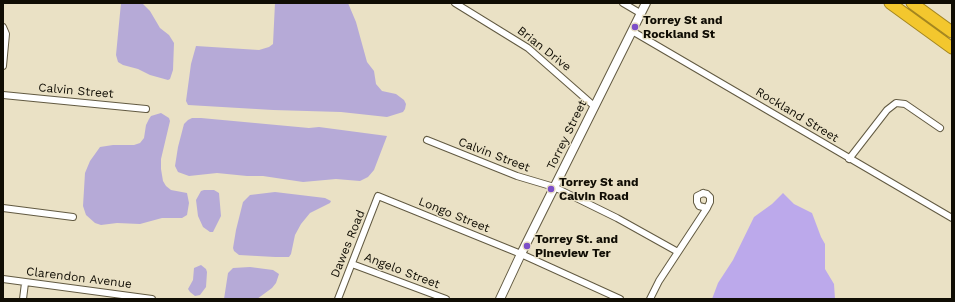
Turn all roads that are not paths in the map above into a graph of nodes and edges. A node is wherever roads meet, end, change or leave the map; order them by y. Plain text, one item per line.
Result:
1 (455, 3) edge
2 (623, 3) edge
3 (646, 3) edge
4 (890, 3) edge
5 (912, 3) edge
6 (640, 13) junction
7 (4, 29) edge
8 (632, 31) junction
9 (952, 32) edge
10 (952, 48) edge
11 (3, 66) edge
12 (3, 95) edge
13 (594, 106) junction
14 (146, 109) dead end
15 (940, 128) dead end
16 (427, 140) dead end
17 (849, 159) junction
18 (554, 187) junction
19 (378, 196) joint
20 (3, 208) edge
21 (707, 208) dead end
22 (72, 217) dead end
23 (952, 218) edge
24 (678, 252) junction
25 (521, 254) junction
26 (352, 264) junction
27 (3, 279) edge
28 (25, 283) junction
29 (23, 299) edge
30 (152, 299) edge
31 (338, 299) edge
32 (446, 299) edge
33 (500, 299) edge
34 (620, 299) edge
35 (650, 299) edge

1 - 13 street, Brian Drive
2 - 6 street
3 - 6 main road, Torrey Street
4 - 10 highway
5 - 9 highway
6 - 8 main road, Torrey Street
7 - 11 street
8 - 13 main road, Torrey Street
8 - 17 street, Rockland Street
12 - 14 street, Calvin Street
13 - 18 main road, Torrey Street
15 - 17 street
16 - 18 street, Calvin Street
17 - 23 street, Rockland Street
18 - 24 street, Calvin Street
18 - 25 main road, Torrey Street
19 - 25 street, Longo Street
19 - 26 street, Dawes Road
20 - 22 street
21 - 24 street
24 - 35 street
25 - 33 main road, Torrey Street
25 - 34 street, Longo Street
26 - 31 street, Dawes Road
26 - 32 street, Angelo Street
27 - 28 street, Clarendon Avenue
28 - 29 street
28 - 30 street, Clarendon Avenue

